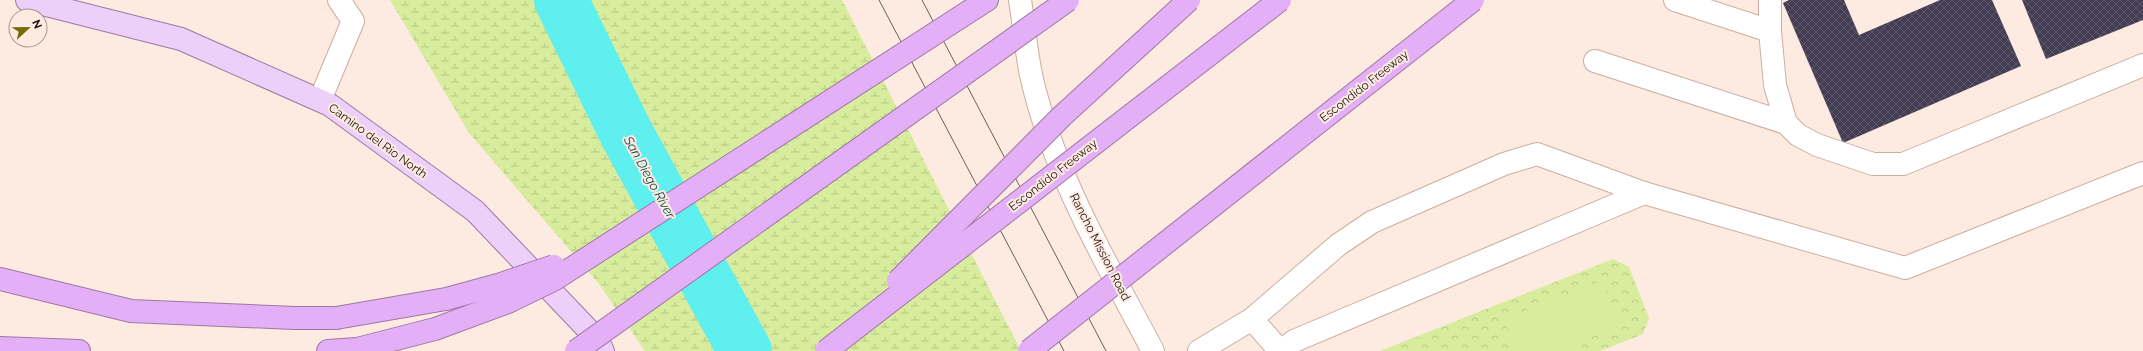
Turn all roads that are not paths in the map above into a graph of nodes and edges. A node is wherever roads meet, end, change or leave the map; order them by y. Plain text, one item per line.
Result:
1 (26, 0) edge
2 (339, 0) edge
3 (987, 0) edge
4 (1020, 0) edge
5 (1068, 0) edge
6 (1190, 0) edge
7 (1280, 0) edge
8 (1473, 0) edge
9 (1675, 0) edge
10 (1770, 0) edge
11 (1770, 31) junction
12 (1595, 61) dead end
13 (2143, 65) edge
14 (320, 100) junction
15 (1786, 123) junction
16 (2143, 173) edge
17 (1644, 193) junction
18 (599, 250) junction
19 (0, 279) edge
20 (1252, 318) junction
21 (0, 348) edge
22 (829, 349) edge
23 (79, 351) edge
24 (328, 351) edge
25 (576, 351) edge
26 (603, 351) edge
27 (1029, 351) edge
28 (1154, 351) edge
29 (1199, 351) edge
30 (1281, 351) edge

1 - 14 main road, Camino del Rio North
2 - 14 street
3 - 18 highway, bridge
4 - 28 street, Rancho Mission Road
5 - 25 highway, bridge
6 - 22 highway, bridge
7 - 22 highway, Escondido Freeway, bridge
8 - 27 highway, Escondido Freeway, bridge
9 - 11 street
10 - 11 street
11 - 15 street
12 - 15 street
13 - 15 street
14 - 26 main road, Camino del Rio North
16 - 17 street
17 - 20 street
17 - 30 street
18 - 19 highway, bridge
18 - 24 highway, bridge
20 - 29 street
20 - 30 street
21 - 23 highway

